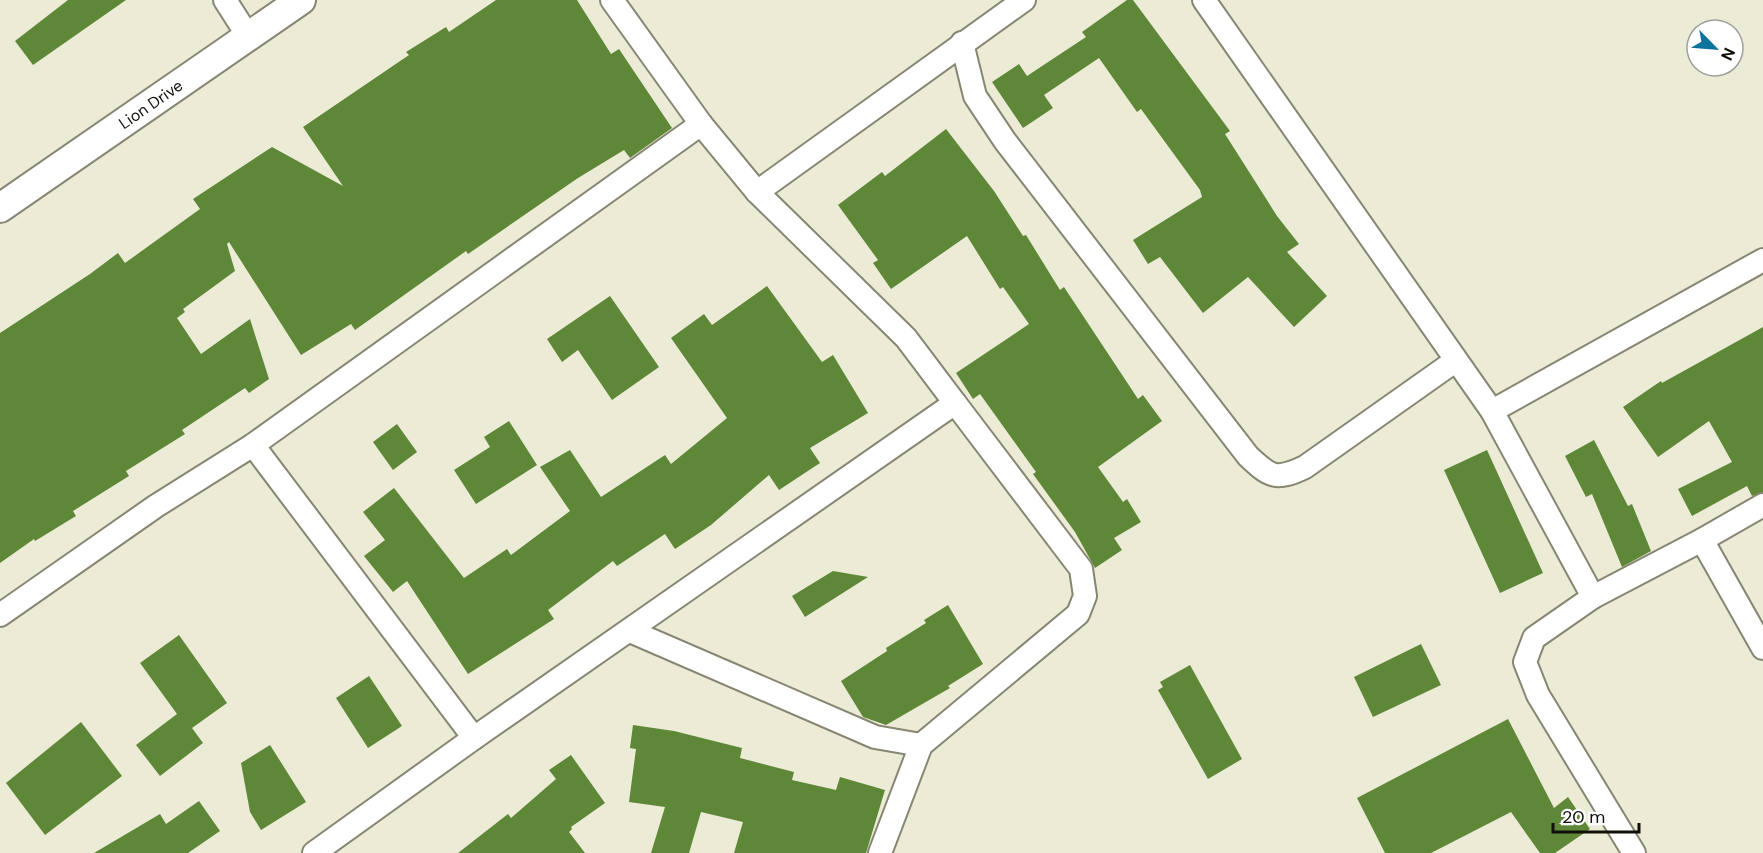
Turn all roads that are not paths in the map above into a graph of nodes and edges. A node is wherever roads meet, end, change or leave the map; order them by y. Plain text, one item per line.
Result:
1 (225, 0) edge
2 (301, 0) edge
3 (612, 0) edge
4 (1024, 0) edge
5 (1204, 0) edge
6 (248, 36) junction
7 (962, 43) junction
8 (701, 124) junction
9 (757, 192) junction
10 (0, 208) edge
11 (1763, 260) edge
12 (1455, 361) junction
13 (955, 403) junction
14 (1492, 411) junction
15 (253, 445) junction
16 (1763, 505) edge
17 (1702, 540) junction
18 (1593, 597) junction
19 (0, 615) edge
20 (630, 631) junction
21 (1763, 648) edge
22 (474, 738) junction
23 (921, 745) junction
24 (314, 853) edge
25 (880, 853) edge
26 (1634, 853) edge

1 - 6 street
2 - 6 street, Lion Drive
3 - 8 street
4 - 7 street
5 - 12 street
6 - 10 street, Lion Drive
7 - 9 street
7 - 12 street
8 - 9 street
8 - 15 street
9 - 13 street
11 - 14 street
12 - 14 street
13 - 20 street
13 - 23 street
14 - 18 street
15 - 19 street
15 - 22 street
16 - 17 street
17 - 18 street
17 - 21 street
18 - 26 street
20 - 22 street
20 - 23 street
22 - 24 street
23 - 25 street

